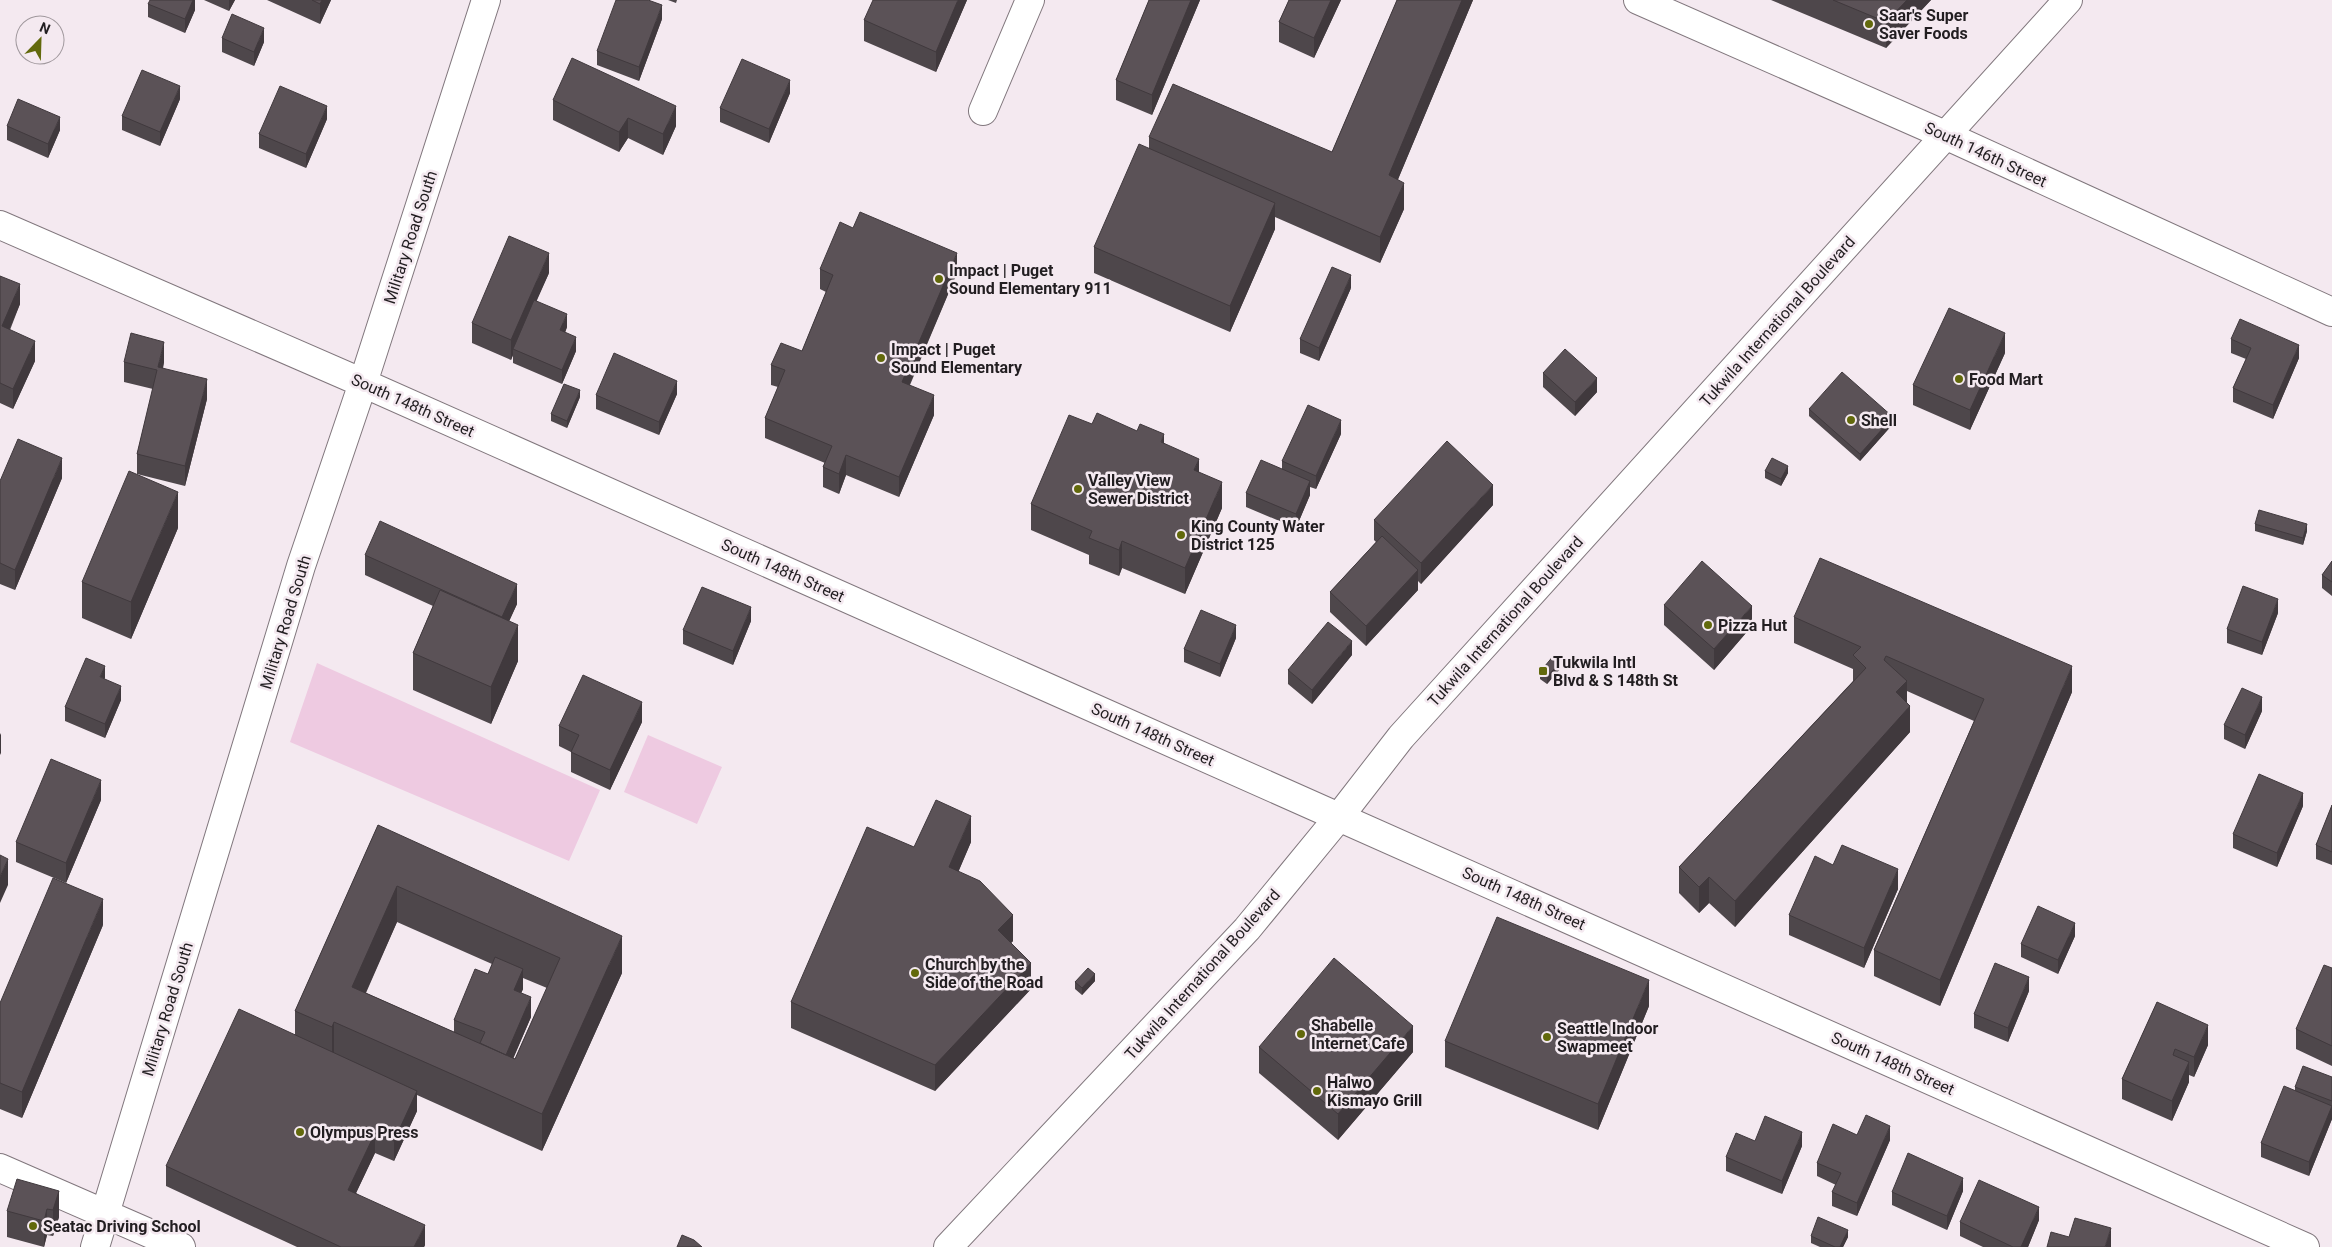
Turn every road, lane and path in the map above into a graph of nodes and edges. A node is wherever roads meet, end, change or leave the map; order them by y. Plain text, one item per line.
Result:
1 (486, 0) edge
2 (1030, 0) edge
3 (1638, 0) edge
4 (2068, 0) edge
5 (983, 111) dead end
6 (1945, 135) junction
7 (0, 225) edge
8 (2332, 312) edge
9 (363, 383) junction
10 (1339, 817) junction
11 (0, 1168) edge
12 (105, 1214) junction
13 (95, 1247) edge
14 (181, 1247) edge
15 (948, 1247) edge
16 (2305, 1247) edge

1 - 9 street, Military Road South
2 - 5 street
3 - 6 street, South 146th Street
4 - 6 street, Tukwila International Boulevard
6 - 8 street, South 146th Street
6 - 10 street, Tukwila International Boulevard
7 - 9 street, South 148th Street
9 - 10 street, South 148th Street
9 - 12 street, Military Road South
10 - 15 street, Tukwila International Boulevard
10 - 16 street, South 148th Street
11 - 12 street
12 - 13 street, Military Road South
12 - 14 street

